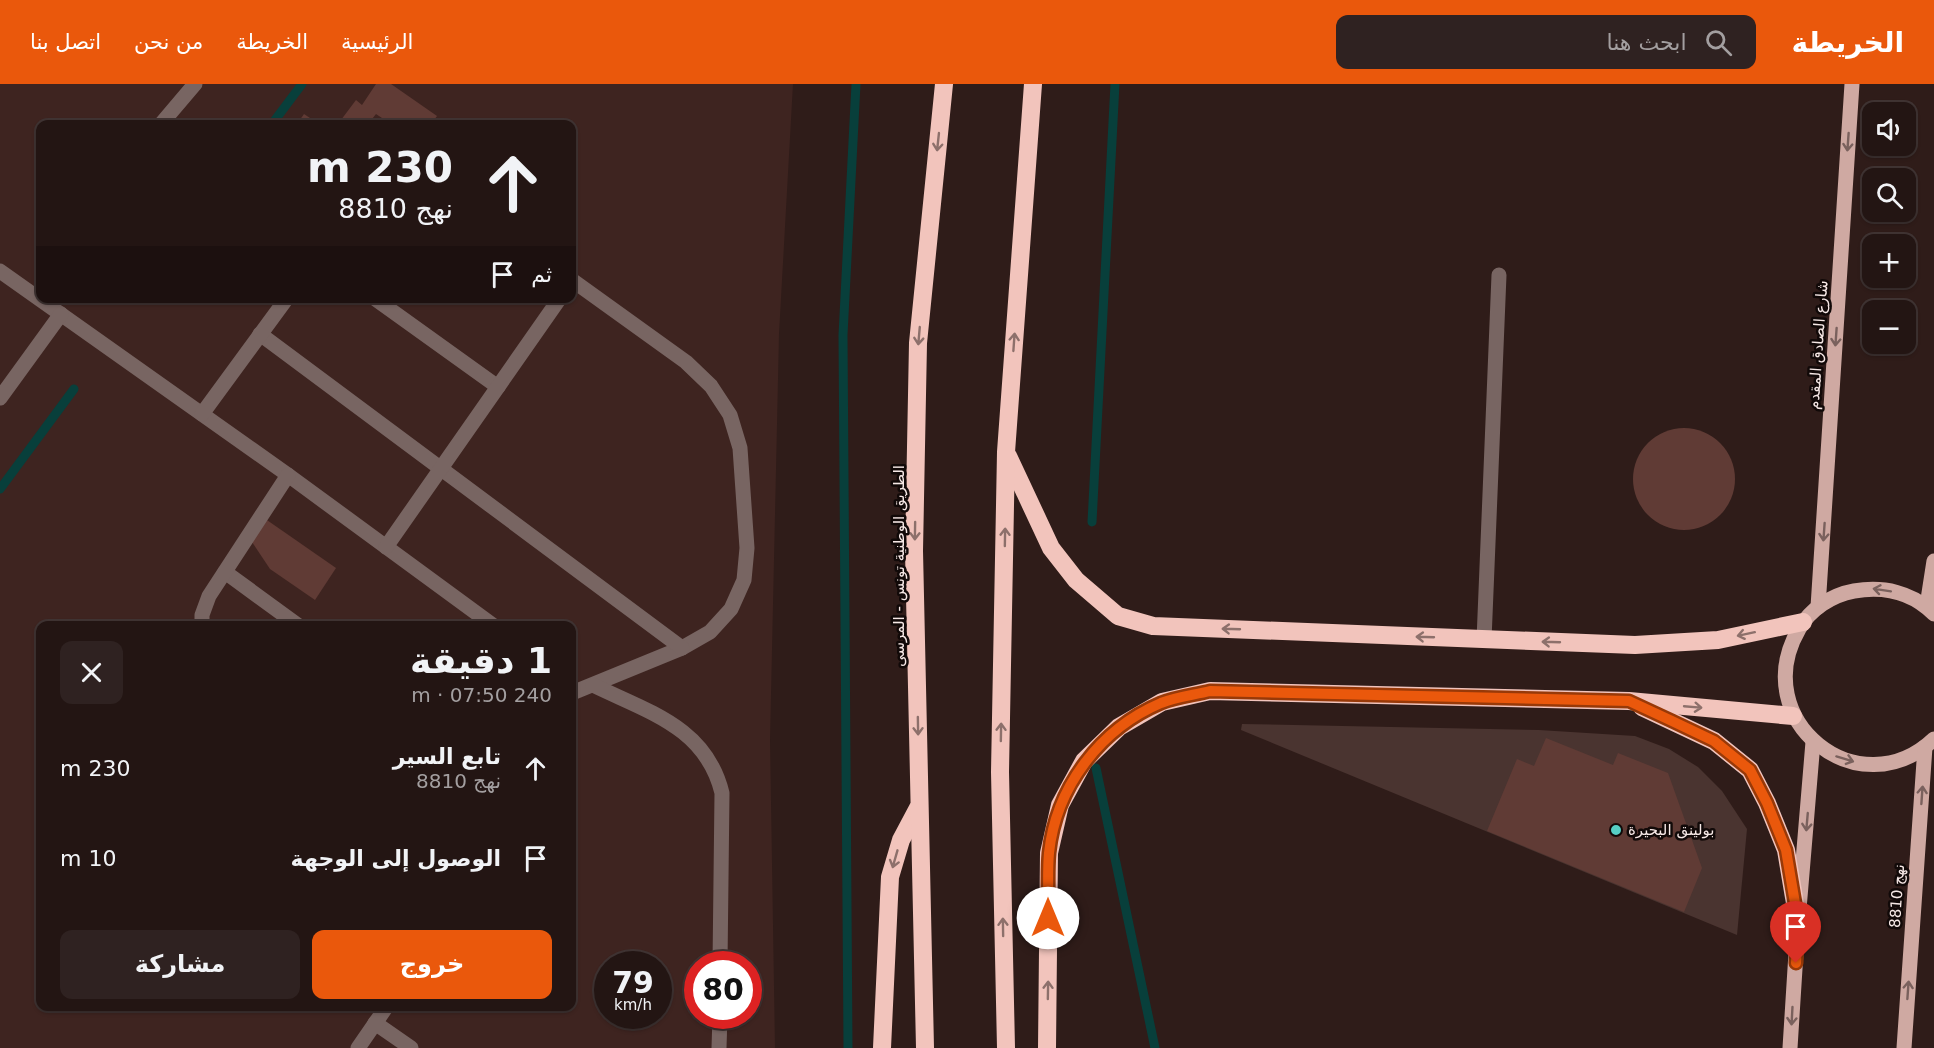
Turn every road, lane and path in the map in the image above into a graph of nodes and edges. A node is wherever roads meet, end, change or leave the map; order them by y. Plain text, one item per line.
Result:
1 (195, 84) edge
2 (944, 84) edge
3 (1033, 84) edge
4 (1852, 84) edge
5 (164, 120) edge
6 (0, 271) edge
7 (1499, 275) dead end
8 (576, 284) edge
9 (36, 296) edge
10 (46, 303) edge
11 (283, 303) edge
12 (382, 303) edge
13 (557, 303) edge
14 (61, 314) junction
15 (260, 334) junction
16 (498, 387) junction
17 (0, 398) edge
18 (202, 414) junction
19 (1006, 452) junction
20 (441, 468) junction
21 (288, 475) junction
22 (386, 547) junction
23 (1934, 561) edge
24 (225, 572) junction
25 (1818, 607) junction
26 (1930, 610) edge
27 (202, 621) edge
28 (291, 621) edge
29 (487, 621) edge
30 (1803, 622) junction
31 (1484, 640) junction
32 (682, 648) junction
33 (593, 685) junction
34 (576, 691) edge
35 (1629, 701) junction
36 (1793, 716) junction
37 (1813, 742) junction
38 (1930, 743) edge
39 (919, 806) junction
40 (1798, 921) junction
41 (720, 951) edge
42 (383, 1011) edge
43 (375, 1023) junction
44 (720, 1029) edge
45 (358, 1048) edge
46 (411, 1048) edge
47 (719, 1048) edge
48 (882, 1048) edge
49 (925, 1048) edge
50 (1005, 1048) edge
51 (1047, 1048) edge
52 (1790, 1048) edge
53 (1904, 1048) edge

1 - 5 lane
2 -> 39 highway, الطريق الوطنية تونس - المرسى
19 -> 3 highway
4 -> 25 main road, شارع الصادق المقدم
6 - 9 lane
7 - 31 lane
8 - 32 lane
10 - 14 lane
11 - 15 lane
12 - 16 lane
13 - 16 lane
14 - 17 lane
14 - 18 lane
15 - 18 lane
15 - 20 lane
16 - 20 lane
18 - 21 lane
31 -> 19 highway
50 -> 19 highway
20 - 22 lane
20 - 32 lane
21 - 22 lane
21 - 24 lane
22 - 29 lane
23 - 26 main road
24 - 27 lane
24 - 28 lane
26 -> 25 main road
25 - 30 main road
30 -> 31 highway
30 - 36 main road
32 - 33 lane
33 - 34 lane
33 - 41 lane
35 -> 36 highway
35 - 40 highway
51 -> 35 highway
36 - 37 main road
37 -> 38 main road
37 -> 40 main road
53 -> 38 main road, نهج 8810
39 -> 48 highway
39 - 49 highway, الطريق الوطنية تونس - المرسى
40 -> 52 main road
42 - 43 lane
43 - 45 lane
43 - 46 lane
44 - 47 lane

